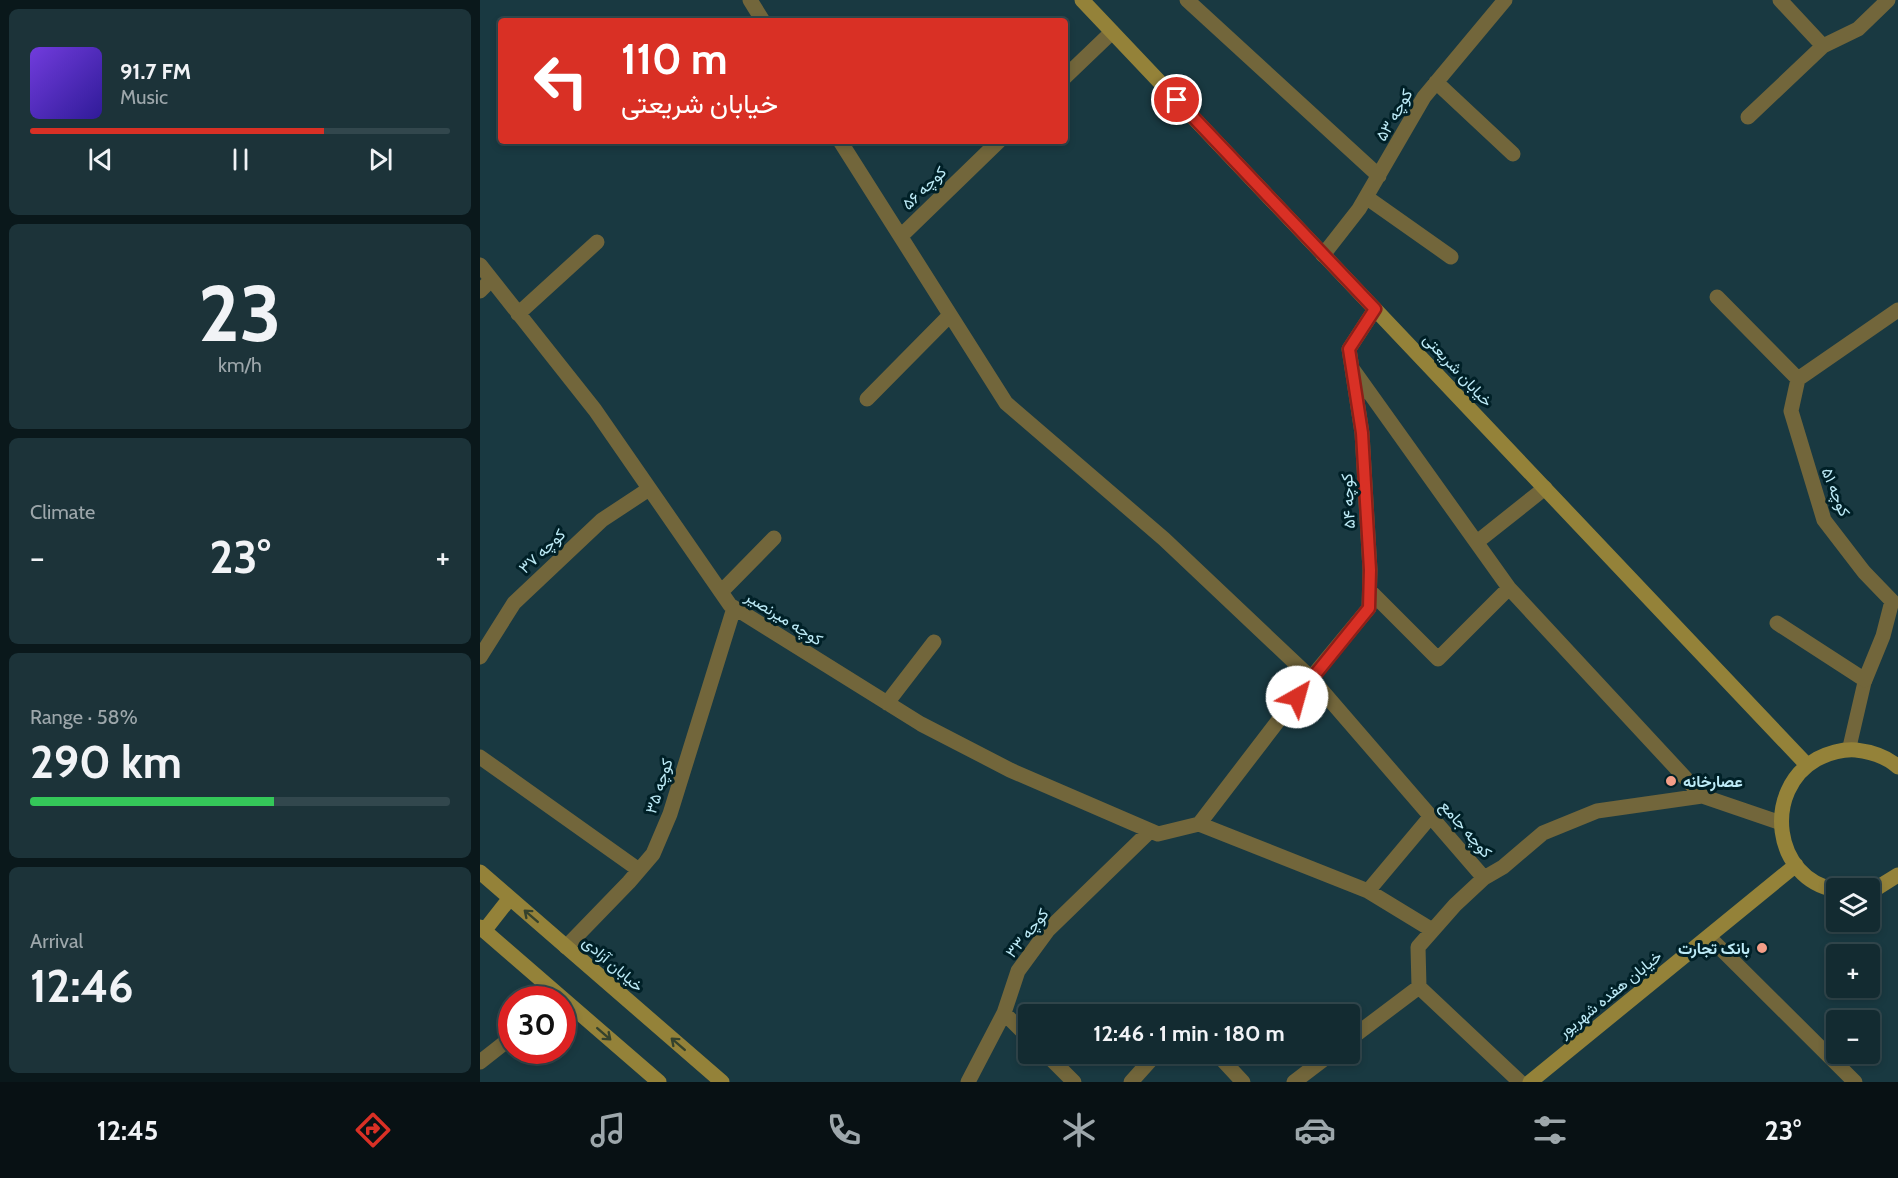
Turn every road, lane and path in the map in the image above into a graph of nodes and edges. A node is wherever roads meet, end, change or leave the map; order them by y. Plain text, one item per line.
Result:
1 (750, 0) edge
2 (1082, 0) edge
3 (1187, 0) edge
4 (1505, 0) edge
5 (1779, 0) edge
6 (1888, 0) edge
7 (761, 18) edge
8 (1112, 32) junction
9 (1823, 46) junction
10 (1068, 74) edge
11 (1436, 82) junction
12 (1748, 117) dead end
13 (842, 144) edge
14 (996, 144) edge
15 (1514, 154) dead end
16 (1379, 176) junction
17 (1366, 197) junction
18 (901, 236) junction
19 (597, 242) dead end
20 (1323, 255) junction
21 (1451, 257) dead end
22 (480, 265) edge
23 (491, 280) junction
24 (480, 291) edge
25 (1717, 297) dead end
26 (1375, 309) junction
27 (1898, 310) edge
28 (518, 314) junction
29 (950, 315) junction
30 (1352, 368) junction
31 (1798, 379) junction
32 (867, 399) dead end
33 (1545, 488) junction
34 (649, 489) junction
35 (774, 538) dead end
36 (1477, 542) junction
37 (1509, 588) junction
38 (1370, 591) junction
39 (721, 592) junction
40 (734, 608) junction
41 (1778, 623) dead end
42 (934, 642) dead end
43 (480, 657) edge
44 (1311, 678) junction
45 (1865, 680) junction
46 (887, 703) junction
47 (1849, 749) junction
48 (480, 757) edge
49 (1808, 765) junction
50 (1898, 767) edge
51 (1702, 796) junction
52 (1431, 816) junction
53 (1780, 824) junction
54 (1198, 825) junction
55 (1150, 831) junction
56 (1796, 865) junction
57 (639, 870) junction
58 (480, 872) edge
59 (1484, 878) junction
60 (1897, 878) edge
61 (1826, 886) edge
62 (1880, 886) edge
63 (1368, 891) junction
64 (510, 898) junction
65 (482, 929) edge
66 (1432, 930) junction
67 (1709, 937) junction
68 (566, 947) junction
69 (546, 986) edge
70 (1419, 987) junction
71 (576, 1012) edge
72 (1004, 1013) junction
73 (1018, 1027) edge
74 (1360, 1031) edge
75 (498, 1047) edge
76 (480, 1062) edge
77 (1056, 1064) edge
78 (1147, 1064) edge
79 (1226, 1064) edge
80 (1317, 1064) edge
81 (659, 1082) edge
82 (722, 1082) edge
83 (968, 1082) edge
84 (1074, 1082) edge
85 (1131, 1082) edge
86 (1243, 1082) edge
87 (1293, 1082) edge
88 (1520, 1082) edge
89 (1530, 1082) edge
90 (1855, 1082) edge

1 - 7 street
2 - 8 street, خیابان شریعتی
3 - 16 street
4 - 11 street, کوچه ۵۳
5 - 9 street
6 - 9 street
8 - 10 street
8 - 20 street, خیابان شریعتی
9 - 12 street
11 - 15 street
11 - 16 street, کوچه ۵۳
13 - 18 street, کوچه جامع
14 - 18 street, کوچه ۵۶
16 - 17 street, کوچه ۵۳
17 - 20 street, کوچه ۵۳
17 - 21 street
18 - 29 street, کوچه جامع
19 - 28 street
20 - 26 street, خیابان شریعتی
22 - 23 street, کوچه میرنصیر
23 - 24 street
23 - 28 street, کوچه میرنصیر
25 - 31 street
26 - 30 street, کوچه ۵۴
26 - 33 street, خیابان شریعتی
27 - 31 street
28 - 34 street, کوچه میرنصیر
29 - 32 street
29 - 44 street, کوچه جامع
30 - 36 street
30 - 38 street, کوچه ۵۴
31 - 45 street, کوچه ۵۱
33 - 36 street
33 - 49 street, خیابان شریعتی
34 - 39 street, کوچه میرنصیر
34 - 43 street, کوچه ۳۷
35 - 39 street
36 - 37 street
37 - 38 street
37 - 51 street
38 - 44 street, کوچه ۵۴
39 - 40 street, کوچه میرنصیر
40 - 46 street, کوچه میرنصیر
40 - 57 street, کوچه ۳۵
41 - 45 street
42 - 46 street
44 - 52 street, کوچه جامع
44 - 54 street, کوچه ۵۴
45 - 47 lane, کوچه ۵۱
46 - 55 street, کوچه میرنصیر
47 - 49 street
47 - 50 street
48 - 57 street
49 - 53 street
51 - 53 street
51 - 59 street, کوچه جامع
52 - 59 street, کوچه جامع
52 - 63 street
53 - 56 street
54 - 55 street, کوچه میرنصیر
54 - 63 street
55 - 72 street, کوچه ۳۳
56 - 61 street
56 - 67 street, خیابان هفده شهریور
57 - 68 street, کوچه ۳۵
58 - 64 street, خیابان آزادی
59 - 66 street
60 - 62 street
63 - 66 street
64 - 65 street
68 -> 64 street, خیابان آزادی
65 - 69 street
66 - 70 street
67 - 89 street, خیابان هفده شهریور
67 - 90 street
82 -> 68 street, خیابان آزادی
70 - 74 street
70 - 88 street
71 -> 81 street
72 - 73 street
72 - 83 street, کوچه ۳۳
75 - 76 street
77 - 84 street
78 - 85 street
79 - 86 street
80 - 87 street

